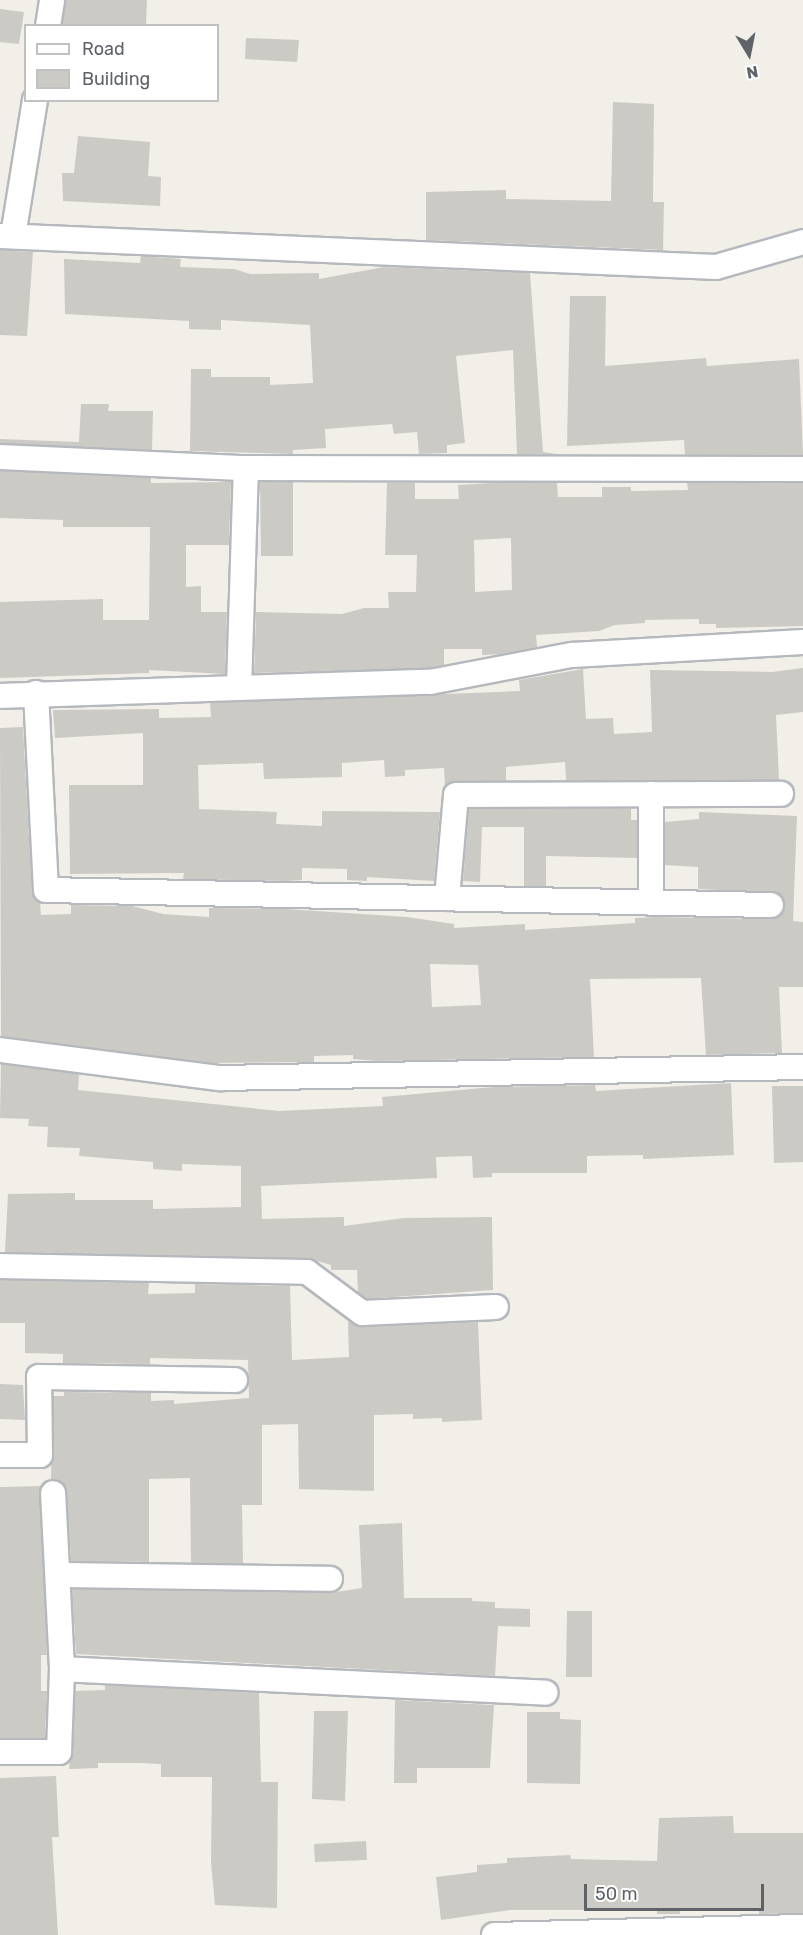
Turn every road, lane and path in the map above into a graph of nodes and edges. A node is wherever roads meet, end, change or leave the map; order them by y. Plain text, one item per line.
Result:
1 (52, 0) edge
2 (48, 24) edge
3 (35, 102) edge
4 (7, 236) edge
5 (803, 242) edge
6 (0, 457) edge
7 (246, 468) junction
8 (803, 469) edge
9 (803, 642) edge
10 (239, 687) junction
11 (36, 693) junction
12 (0, 696) edge
13 (651, 794) junction
14 (781, 794) dead end
15 (447, 898) junction
16 (651, 903) junction
17 (771, 905) dead end
18 (0, 1050) edge
19 (803, 1067) edge
20 (0, 1266) edge
21 (496, 1307) dead end
22 (235, 1380) dead end
23 (0, 1455) edge
24 (53, 1492) dead end
25 (58, 1575) junction
26 (330, 1579) dead end
27 (62, 1669) junction
28 (545, 1693) dead end
29 (0, 1752) edge
30 (803, 1927) edge
31 (618, 1933) edge
32 (494, 1935) edge

1 - 2 street
3 - 4 street
4 - 5 street
6 - 7 street
7 - 8 street
7 - 10 street
9 - 10 street
10 - 11 street
11 - 12 street
11 - 15 street
13 - 14 street
13 - 15 street
13 - 16 street
15 - 16 street
16 - 17 street
18 - 19 street
20 - 21 street
22 - 23 street
24 - 25 street
25 - 26 street
25 - 27 street
27 - 28 street
27 - 29 street
30 - 31 street
31 - 32 street

